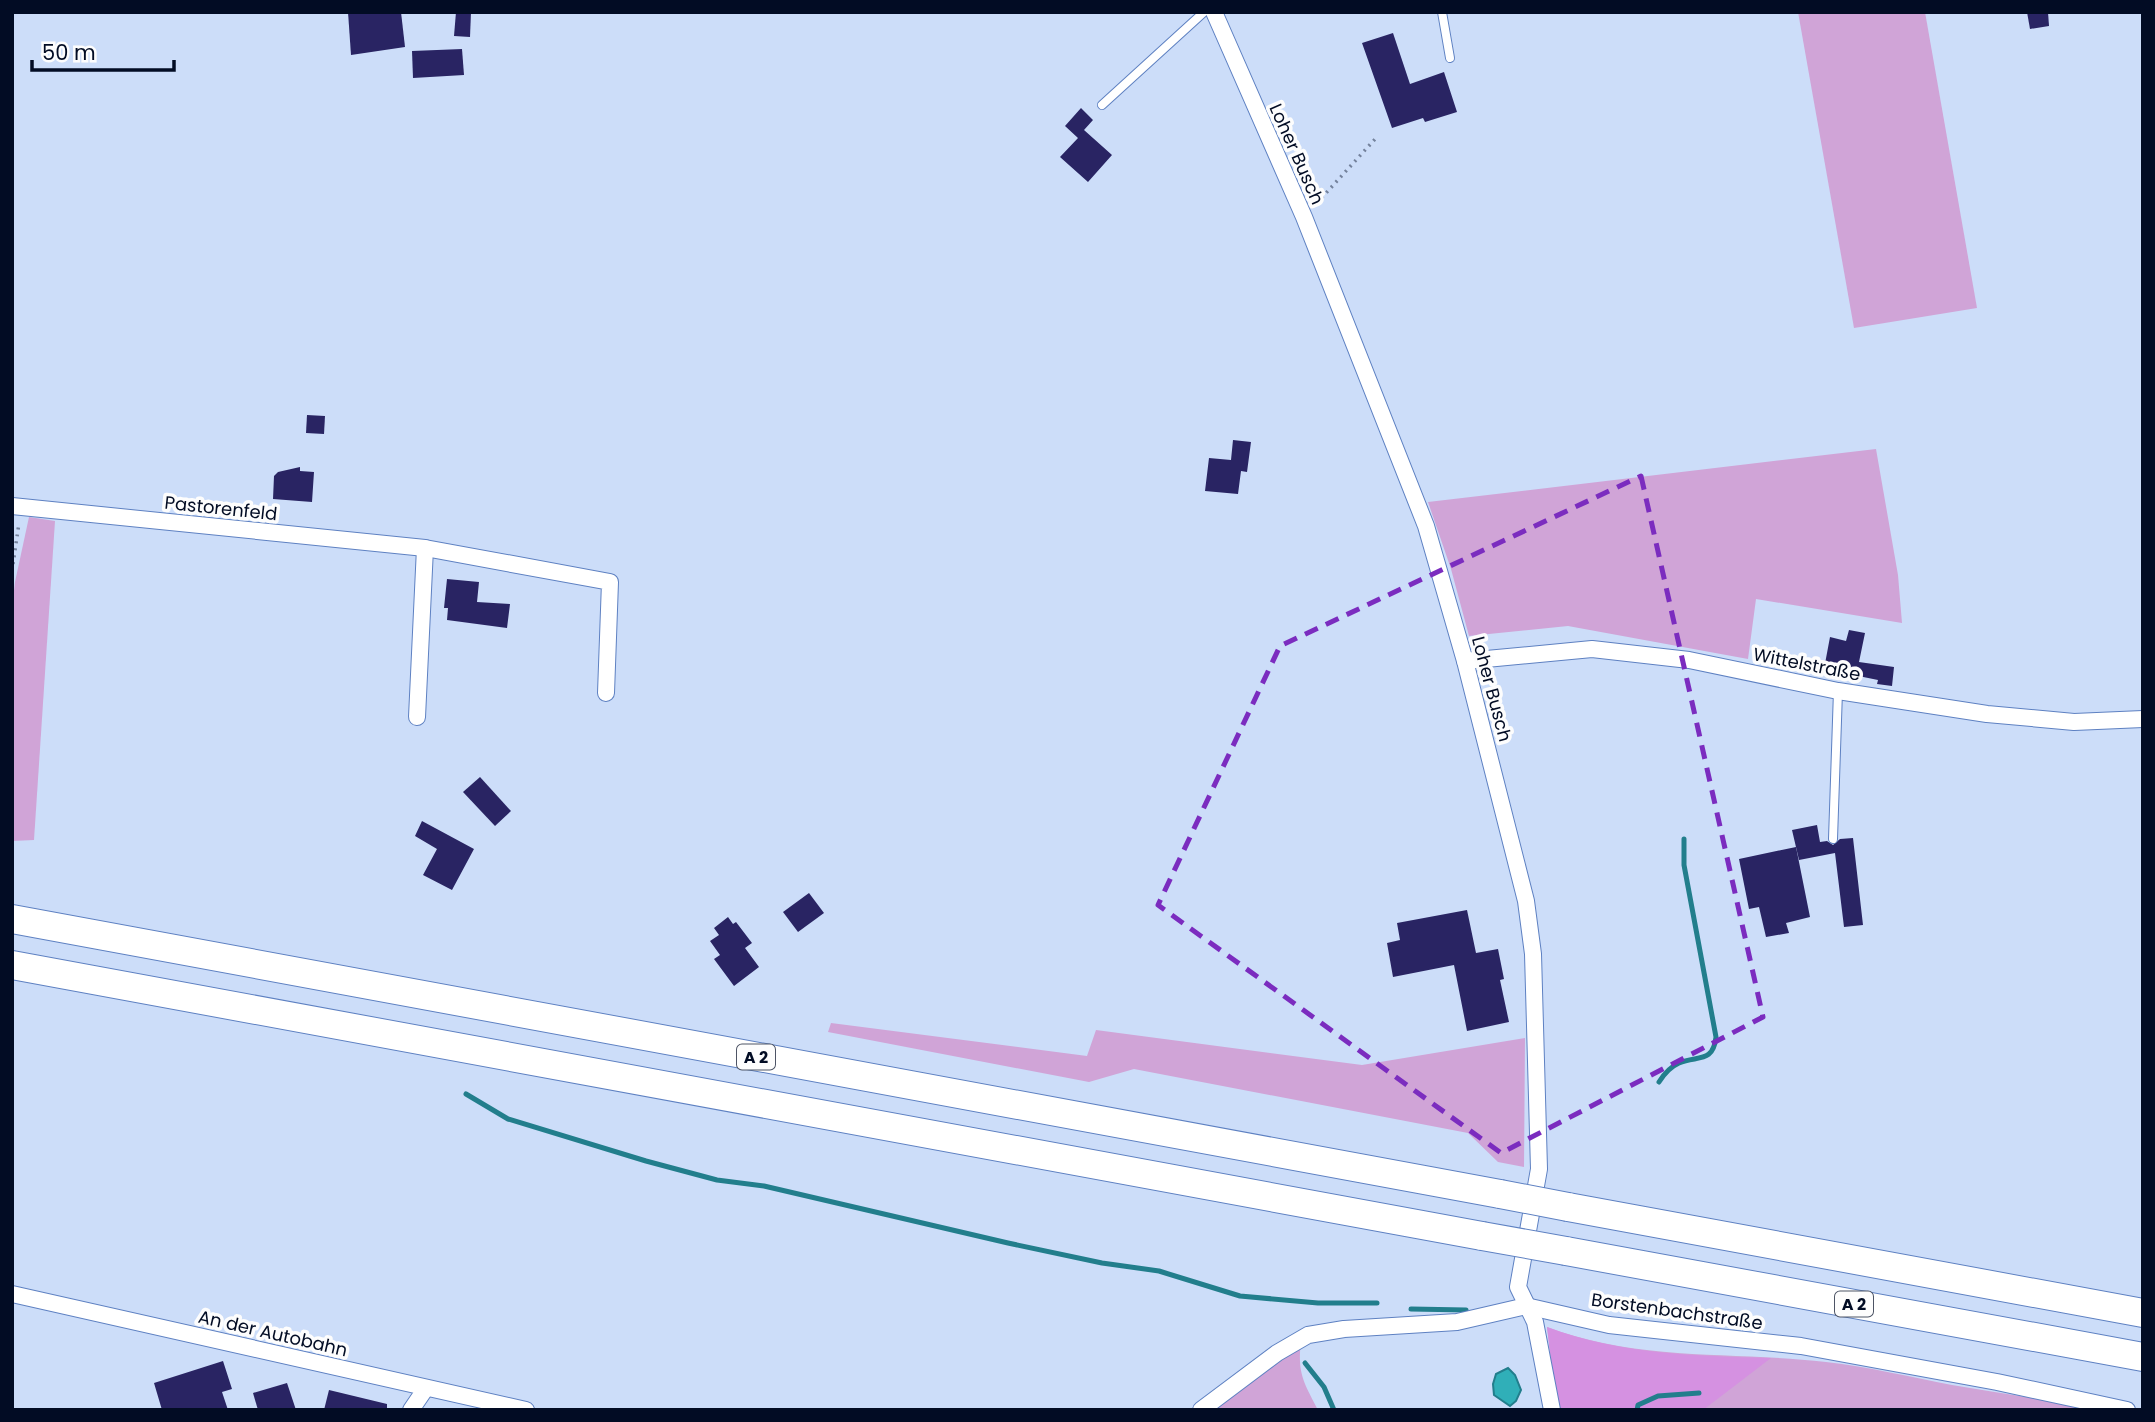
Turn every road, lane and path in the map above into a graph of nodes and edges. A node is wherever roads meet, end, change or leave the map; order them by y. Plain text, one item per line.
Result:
1 (1204, 12) edge
2 (1214, 12) edge
3 (1442, 12) edge
4 (1450, 58) dead end
5 (1102, 105) dead end
6 (1376, 138) dead end
7 (1304, 217) junction
8 (17, 506) edge
9 (425, 548) junction
10 (12, 570) edge
11 (1465, 661) junction
12 (1838, 691) junction
13 (607, 693) dead end
14 (417, 717) dead end
15 (2143, 719) edge
16 (1833, 839) dead end
17 (12, 919) edge
18 (12, 965) edge
19 (12, 1294) edge
20 (1525, 1306) junction
21 (2143, 1313) edge
22 (2143, 1357) edge
23 (426, 1388) junction
24 (411, 1410) edge
25 (526, 1410) edge
26 (1201, 1410) edge
27 (1552, 1410) edge
28 (2126, 1410) edge

1 - 5 lane
2 - 7 street, Loher Busch
3 - 4 lane
6 - 7 path
7 - 11 street, Loher Busch
8 - 9 street, Pastorenfeld
8 - 10 path
9 - 13 street, Pastorenfeld
9 - 14 street
11 - 12 street, Wittelstraße
11 - 20 street, Loher Busch
12 - 15 street, Wittelstraße
12 - 16 lane
17 - 21 highway, A 2, bridge
18 - 22 highway, A 2, bridge
19 - 23 street, An der Autobahn
20 - 26 street, Borstenbachstraße
20 - 27 street, Loher Busch
20 - 28 street, Borstenbachstraße
23 - 24 street
23 - 25 street, An der Autobahn

